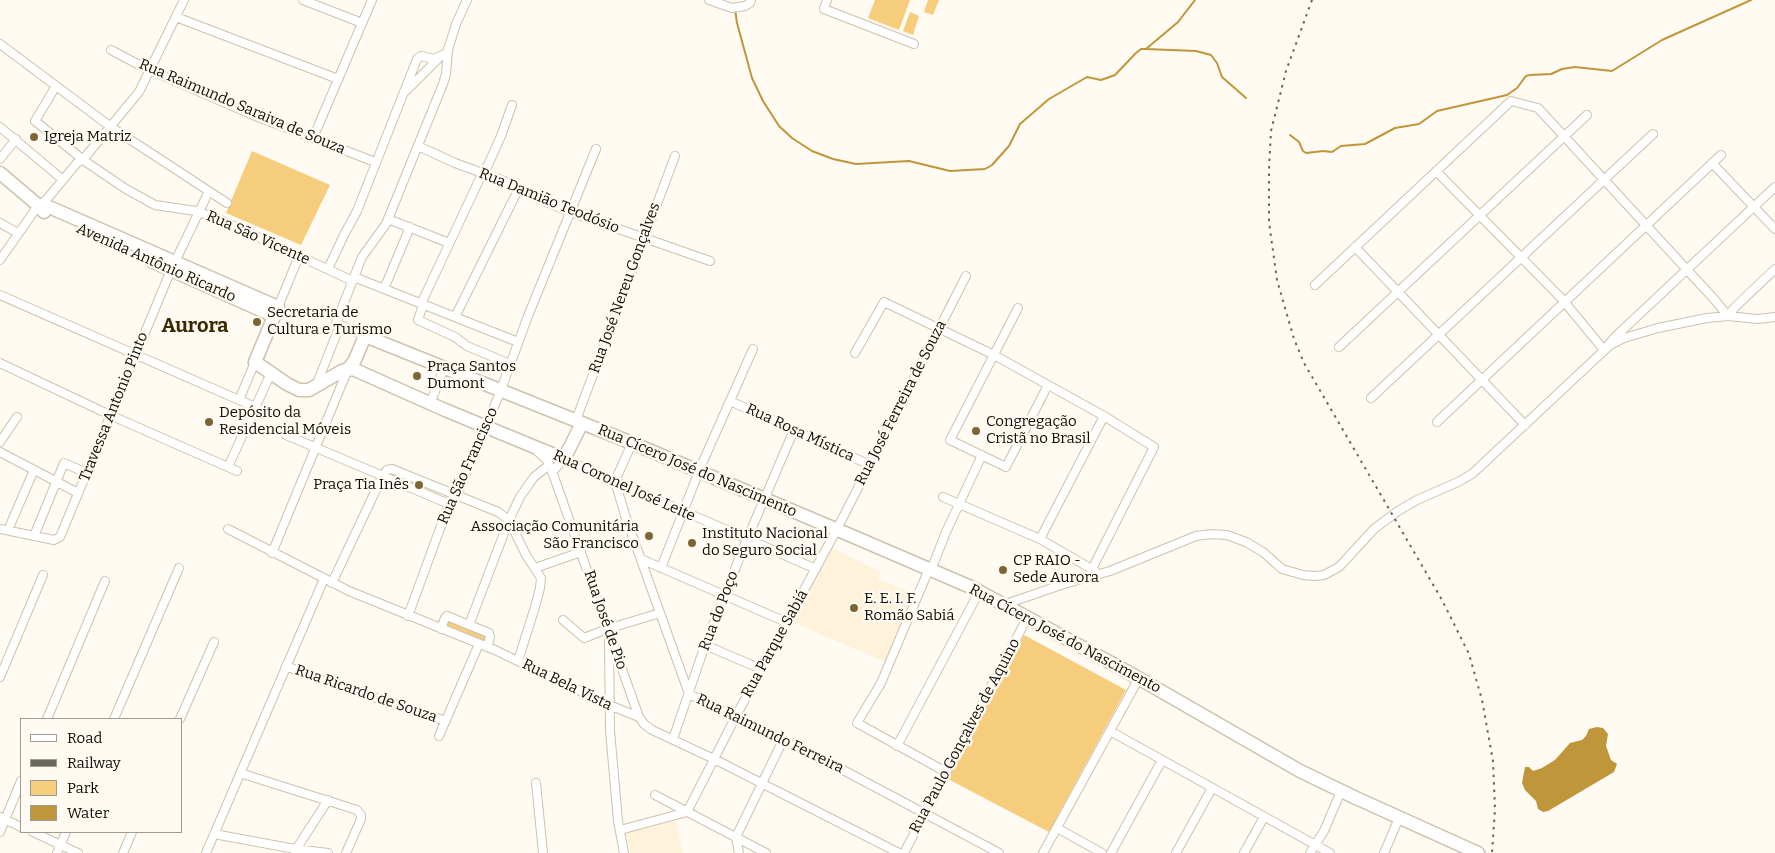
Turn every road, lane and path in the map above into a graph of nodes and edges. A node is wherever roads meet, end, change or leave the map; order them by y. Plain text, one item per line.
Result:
1 (184, 0) edge
2 (303, 0) edge
3 (372, 0) edge
4 (467, 0) edge
5 (709, 0) edge
6 (750, 0) edge
7 (827, 0) edge
8 (176, 17) junction
9 (362, 23) junction
10 (0, 44) edge
11 (914, 44) dead end
12 (110, 50) dead end
13 (446, 53) junction
14 (150, 70) junction
15 (338, 79) junction
16 (56, 86) junction
17 (403, 94) junction
18 (512, 105) dead end
19 (1587, 115) dead end
20 (0, 127) edge
21 (110, 127) junction
22 (1653, 134) dead end
23 (1564, 136) junction
24 (313, 138) junction
25 (16, 139) junction
26 (418, 146) junction
27 (596, 150) dead end
28 (1721, 154) dead end
29 (675, 156) dead end
30 (83, 159) junction
31 (0, 160) edge
32 (376, 162) junction
33 (1712, 163) junction
34 (1436, 171) junction
35 (482, 173) junction
36 (0, 174) edge
37 (62, 179) junction
38 (1604, 180) junction
39 (1775, 187) edge
40 (519, 188) junction
41 (209, 191) junction
42 (227, 202) dead end
43 (39, 206) junction
44 (1754, 206) junction
45 (198, 212) junction
46 (570, 212) junction
47 (1480, 215) junction
48 (388, 219) junction
49 (0, 222) edge
50 (1646, 225) junction
51 (410, 227) junction
52 (1775, 229) edge
53 (18, 233) junction
54 (644, 238) junction
55 (449, 243) junction
56 (1355, 247) junction
57 (299, 256) junction
58 (1521, 258) junction
59 (0, 260) edge
60 (710, 261) dead end
61 (173, 266) junction
62 (1687, 269) junction
63 (1775, 269) edge
64 (328, 270) junction
65 (966, 276) dead end
66 (353, 279) junction
67 (1315, 285) dead end
68 (384, 289) junction
69 (1398, 292) junction
70 (0, 295) edge
71 (1564, 302) junction
72 (422, 304) junction
73 (1018, 308) dead end
74 (276, 312) junction
75 (1728, 316) junction
76 (1775, 316) edge
77 (455, 317) junction
78 (338, 324) junction
79 (939, 328) junction
80 (1439, 335) junction
81 (365, 336) junction
82 (518, 342) junction
83 (1339, 347) dead end
84 (753, 349) dead end
85 (1604, 350) junction
86 (856, 352) dead end
87 (135, 354) junction
88 (994, 355) junction
89 (255, 362) junction
90 (0, 363) edge
91 (510, 364) junction
92 (444, 368) junction
93 (348, 369) junction
94 (271, 373) junction
95 (1482, 379) junction
96 (1048, 385) junction
97 (316, 387) junction
98 (500, 391) junction
99 (1371, 398) dead end
100 (239, 400) junction
101 (730, 401) junction
102 (430, 404) junction
103 (255, 407) junction
104 (110, 415) junction
105 (1104, 416) junction
106 (17, 417) dead end
107 (579, 422) junction
108 (1437, 422) dead end
109 (1525, 425) junction
110 (485, 427) junction
111 (794, 430) junction
112 (286, 435) dead end
113 (515, 438) junction
114 (0, 442) edge
115 (632, 443) junction
116 (315, 446) junction
117 (0, 452) edge
118 (982, 456) junction
119 (564, 459) junction
120 (870, 465) junction
121 (228, 467) junction
122 (551, 469) junction
123 (34, 470) junction
124 (236, 471) dead end
125 (699, 471) junction
126 (87, 473) junction
127 (382, 477) junction
128 (614, 481) junction
129 (55, 482) junction
130 (78, 493) junction
131 (457, 494) junction
132 (942, 497) dead end
133 (764, 498) junction
134 (449, 504) junction
135 (959, 504) junction
136 (683, 511) junction
137 (509, 520) junction
138 (228, 529) dead end
139 (837, 529) junction
140 (4, 530) edge
141 (34, 536) junction
142 (747, 539) junction
143 (1040, 539) junction
144 (581, 552) junction
145 (272, 553) junction
146 (641, 559) junction
147 (179, 568) dead end
148 (535, 568) junction
149 (661, 568) junction
150 (1092, 569) junction
151 (816, 570) junction
152 (930, 570) junction
153 (1101, 574) junction
154 (42, 575) dead end
155 (324, 579) junction
156 (105, 582) dead end
157 (332, 583) junction
158 (979, 592) junction
159 (725, 596) junction
160 (1003, 605) junction
161 (660, 613) junction
162 (408, 616) junction
163 (1027, 618) junction
164 (563, 620) dead end
165 (786, 622) junction
166 (469, 624) junction
167 (441, 629) junction
168 (608, 631) junction
169 (214, 642) dead end
170 (483, 645) junction
171 (705, 645) junction
172 (518, 661) junction
173 (286, 666) junction
174 (761, 669) junction
175 (0, 677) edge
176 (1139, 678) junction
177 (688, 694) junction
178 (609, 705) junction
179 (736, 716) junction
180 (639, 717) junction
181 (47, 718) edge
182 (114, 718) edge
183 (180, 718) edge
184 (446, 721) junction
185 (1110, 731) junction
186 (439, 736) dead end
187 (673, 739) junction
188 (783, 740) junction
189 (898, 746) junction
190 (714, 759) junction
191 (1162, 760) junction
192 (946, 772) junction
193 (240, 773) junction
194 (536, 783) dead end
195 (761, 783) junction
196 (20, 784) edge
197 (1212, 788) junction
198 (1341, 791) junction
199 (655, 794) dead end
200 (328, 800) junction
201 (687, 812) junction
202 (924, 813) junction
203 (1264, 817) junction
204 (3, 818) edge
205 (1399, 818) junction
206 (20, 826) edge
207 (1057, 828) junction
208 (620, 830) junction
209 (0, 832) edge
210 (34, 833) edge
211 (66, 833) edge
212 (132, 833) edge
213 (214, 834) junction
214 (736, 837) junction
215 (60, 845) junction
216 (1314, 845) junction
217 (295, 851) edge
218 (624, 852) edge
219 (57, 853) edge
220 (78, 853) edge
221 (123, 853) edge
222 (206, 853) edge
223 (328, 853) edge
224 (346, 853) edge
225 (543, 853) edge
226 (615, 853) edge
227 (739, 853) edge
228 (766, 853) edge
229 (899, 853) edge
230 (904, 853) edge
231 (998, 853) edge
232 (1043, 853) edge
233 (1102, 853) edge
234 (1111, 853) edge
235 (1176, 853) edge
236 (1244, 853) edge
237 (1310, 853) edge
238 (1330, 853) edge
239 (1384, 853) edge
240 (1478, 853) edge

1 - 8 street
2 - 9 street
3 - 9 street
4 - 13 street
5 - 6 street
7 - 11 street
8 - 14 street
8 - 15 street
9 - 15 street
10 - 16 street
12 - 14 street, Rua Raimundo Saraiva de Souza
13 - 17 street
13 - 17 street
13 - 26 street
14 - 21 street
14 - 24 street, Rua Raimundo Saraiva de Souza
15 - 24 street
16 - 21 street
16 - 30 street, Rua São Vicente
17 - 32 street
18 - 35 street
19 - 23 street
20 - 25 street
21 - 30 street
21 - 41 street
22 - 38 street
23 - 34 street
23 - 38 street
23 - 47 street
24 - 32 street, Rua Raimundo Saraiva de Souza
25 - 31 street
25 - 37 street
26 - 35 street, Rua Damião Teodósio
26 - 48 street
27 - 46 street, Rua São Francisco
28 - 33 street
29 - 54 street, Rua José Nereu Gonçalves
30 - 37 street
30 - 45 street, Rua São Vicente
32 - 64 street
33 - 44 street
33 - 50 street
34 - 47 street
34 - 56 street
35 - 40 street, Rua Damião Teodósio
35 - 55 street
36 - 43 main road, Avenida Antônio Ricardo
37 - 43 street
38 - 50 street
38 - 58 street
39 - 44 street
40 - 46 street, Rua Damião Teodósio
40 - 77 street
41 - 42 street
41 - 45 street, Travessa Antonio Pinto
43 - 53 street
43 - 61 main road, Avenida Antônio Ricardo
44 - 52 street
44 - 62 street
45 - 57 street, Rua São Vicente
45 - 61 street, Travessa Antonio Pinto
46 - 54 street, Rua Damião Teodósio
46 - 82 street, Rua São Francisco
47 - 58 street
47 - 69 street
48 - 51 street
48 - 66 street
49 - 53 street
50 - 62 street
50 - 71 street
51 - 55 street
51 - 68 street
53 - 59 street
54 - 60 street, Rua Damião Teodósio
54 - 107 street, Rua José Nereu Gonçalves
55 - 72 street
56 - 67 street
56 - 69 street
57 - 64 street, Rua São Vicente
57 - 74 street
58 - 71 street
58 - 80 street
61 - 74 main road, Avenida Antônio Ricardo
61 - 87 street, Travessa Antonio Pinto
62 - 75 street
62 - 85 street
63 - 75 street
64 - 66 street, Rua São Vicente
65 - 79 street, Rua José Ferreira de Souza
66 - 68 street, Rua São Vicente
66 - 78 street
68 - 72 street, Rua São Vicente
69 - 80 street
69 - 83 street
70 - 87 street
71 - 85 street
71 - 95 street
72 - 77 street, Rua São Vicente
72 - 91 street
73 - 88 street
74 - 89 main road
75 - 76 street
75 - 85 street
77 - 82 street, Rua São Vicente
78 - 81 street, Rua Cícero José do Nascimento
78 - 97 street
79 - 86 street
79 - 88 street
79 - 120 street, Rua José Ferreira de Souza
80 - 95 street
80 - 99 street
81 - 92 main road, Rua Cícero José do Nascimento
81 - 93 main road
82 - 91 street, Rua São Francisco
84 - 101 street
85 - 109 street
87 - 100 street
87 - 104 street, Travessa Antonio Pinto
88 - 96 street
88 - 118 street
89 - 94 main road
89 - 100 street
90 - 104 street
91 - 98 street, Rua São Francisco
92 - 98 main road, Rua Cícero José do Nascimento
92 - 102 street
93 - 97 main road
93 - 102 main road, Rua Coronel José Leite
93 - 116 street
94 - 97 main road
94 - 103 street
95 - 108 street
95 - 109 street
96 - 105 street
96 - 118 street
98 - 107 main road, Rua Cícero José do Nascimento
98 - 110 street, Rua São Francisco
100 - 103 street
101 - 111 street, Rua Rosa Mística
101 - 125 street
102 - 110 main road, Rua Coronel José Leite
103 - 121 street
104 - 121 street
104 - 126 street, Travessa Antonio Pinto
105 - 143 street
105 - 150 street
106 - 114 street
107 - 115 main road, Rua Cícero José do Nascimento
107 - 119 main road, Rua José Nereu Gonçalves
109 - 153 street
110 - 113 main road, Rua Coronel José Leite
110 - 131 street, Rua São Francisco
111 - 120 street, Rua Rosa Mística
111 - 133 street, Rua do Poço
112 - 116 street
113 - 119 main road, Rua Coronel José Leite
113 - 122 street, Rua Coronel José Leite
115 - 125 main road, Rua Cícero José do Nascimento
115 - 128 street
116 - 127 street
116 - 145 street
117 - 123 street
118 - 135 street
119 - 122 street, Rua José Nereu Gonçalves
119 - 128 street, Rua Coronel José Leite
120 - 139 street, Rua José Ferreira de Souza
121 - 124 street
122 - 137 street, Rua José Nereu Gonçalves
122 - 144 street, Rua José de Pio
123 - 129 street
123 - 140 street
125 - 133 main road, Rua Cícero José do Nascimento
125 - 136 street
126 - 129 street
126 - 130 street, Travessa Antonio Pinto
127 - 131 street
127 - 134 street
127 - 157 street
128 - 136 street, Rua Coronel José Leite
128 - 146 street, Rua Raimundo Ferreira
129 - 130 street
129 - 141 street
130 - 141 street, Travessa Antonio Pinto
131 - 134 street, Rua São Francisco
131 - 137 street
132 - 135 street
133 - 139 main road, Rua Cícero José do Nascimento
133 - 142 street, Rua do Poço
134 - 162 street, Rua São Francisco
135 - 143 street
135 - 152 street
136 - 142 street, Rua Coronel José Leite
136 - 149 street
137 - 148 street
137 - 166 street, Rua José Nereu Gonçalves
138 - 145 street, Rua Bela Vista
139 - 151 street, Rua Parque Sabiá
139 - 152 main road, Rua Cícero José do Nascimento
140 - 141 street
142 - 151 street, Rua Coronel José Leite
142 - 159 street, Rua do Poço
143 - 150 street
144 - 148 street
144 - 168 street, Rua José de Pio
145 - 155 street, Rua Bela Vista
146 - 149 street
146 - 161 street, Rua Raimundo Ferreira
147 - 182 street
148 - 172 street
149 - 159 street
150 - 153 street
151 - 165 street, Rua Parque Sabiá
152 - 158 main road, Rua Cícero José do Nascimento
152 - 189 street
153 - 160 street
154 - 175 street
155 - 157 street, Rua Bela Vista
155 - 173 street
156 - 181 street
157 - 162 street, Rua Bela Vista
158 - 160 main road, Rua Cícero José do Nascimento
158 - 189 street
159 - 165 street
159 - 171 street, Rua do Poço
160 - 163 main road, Rua Cícero José do Nascimento
161 - 168 street
161 - 177 street, Rua Raimundo Ferreira
162 - 167 street, Rua Bela Vista
163 - 176 main road, Rua Cícero José do Nascimento
163 - 192 street, Rua Paulo Gonçalves de Aquino
164 - 168 street
165 - 174 street, Rua Parque Sabiá
166 - 167 street
166 - 170 street
167 - 170 street, Rua Bela Vista
168 - 178 street
168 - 180 street, Rua José de Pio
169 - 183 street
170 - 172 street, Rua Bela Vista
170 - 184 street
171 - 174 street
171 - 177 street, Rua do Poço
172 - 178 street, Rua Bela Vista
173 - 184 street, Rua Ricardo de Souza
173 - 193 street
174 - 179 street, Rua Parque Sabiá
176 - 185 street
176 - 198 main road, Rua Cícero José do Nascimento
177 - 179 street, Rua Raimundo Ferreira
177 - 187 street, Rua do Poço
178 - 180 street, Rua Bela Vista
178 - 208 street
179 - 188 street, Rua Raimundo Ferreira
179 - 190 street, Rua Parque Sabiá
180 - 187 street, Rua Bela Vista
184 - 186 street
185 - 191 street
185 - 207 street
187 - 190 street, Rua Bela Vista
188 - 195 street
188 - 202 street, Rua Raimundo Ferreira
189 - 192 street
190 - 195 street, Rua Bela Vista
190 - 201 street, Rua Parque Sabiá
191 - 197 street
191 - 234 street
192 - 202 street, Rua Paulo Gonçalves de Aquino
193 - 200 street
193 - 213 street
194 - 225 street
195 - 214 street
195 - 229 street, Rua Bela Vista
196 - 204 street
197 - 203 street
197 - 235 street
198 - 205 main road, Rua Cícero José do Nascimento
198 - 216 street
199 - 201 street
200 - 217 street
200 - 224 street
201 - 208 street
201 - 214 street
202 - 230 street, Rua Paulo Gonçalves de Aquino
202 - 231 street, Rua Raimundo Ferreira
203 - 216 street
203 - 236 street
204 - 206 street
204 - 209 street
205 - 239 street
205 - 240 main road, Rua Cícero José do Nascimento
207 - 232 street
207 - 233 street
208 - 218 street
210 - 215 street
211 - 215 street
212 - 221 street
213 - 217 street
213 - 222 street
214 - 227 street
214 - 228 street
215 - 219 street
215 - 220 street
216 - 237 street
216 - 238 street
217 - 223 street
218 - 226 street

